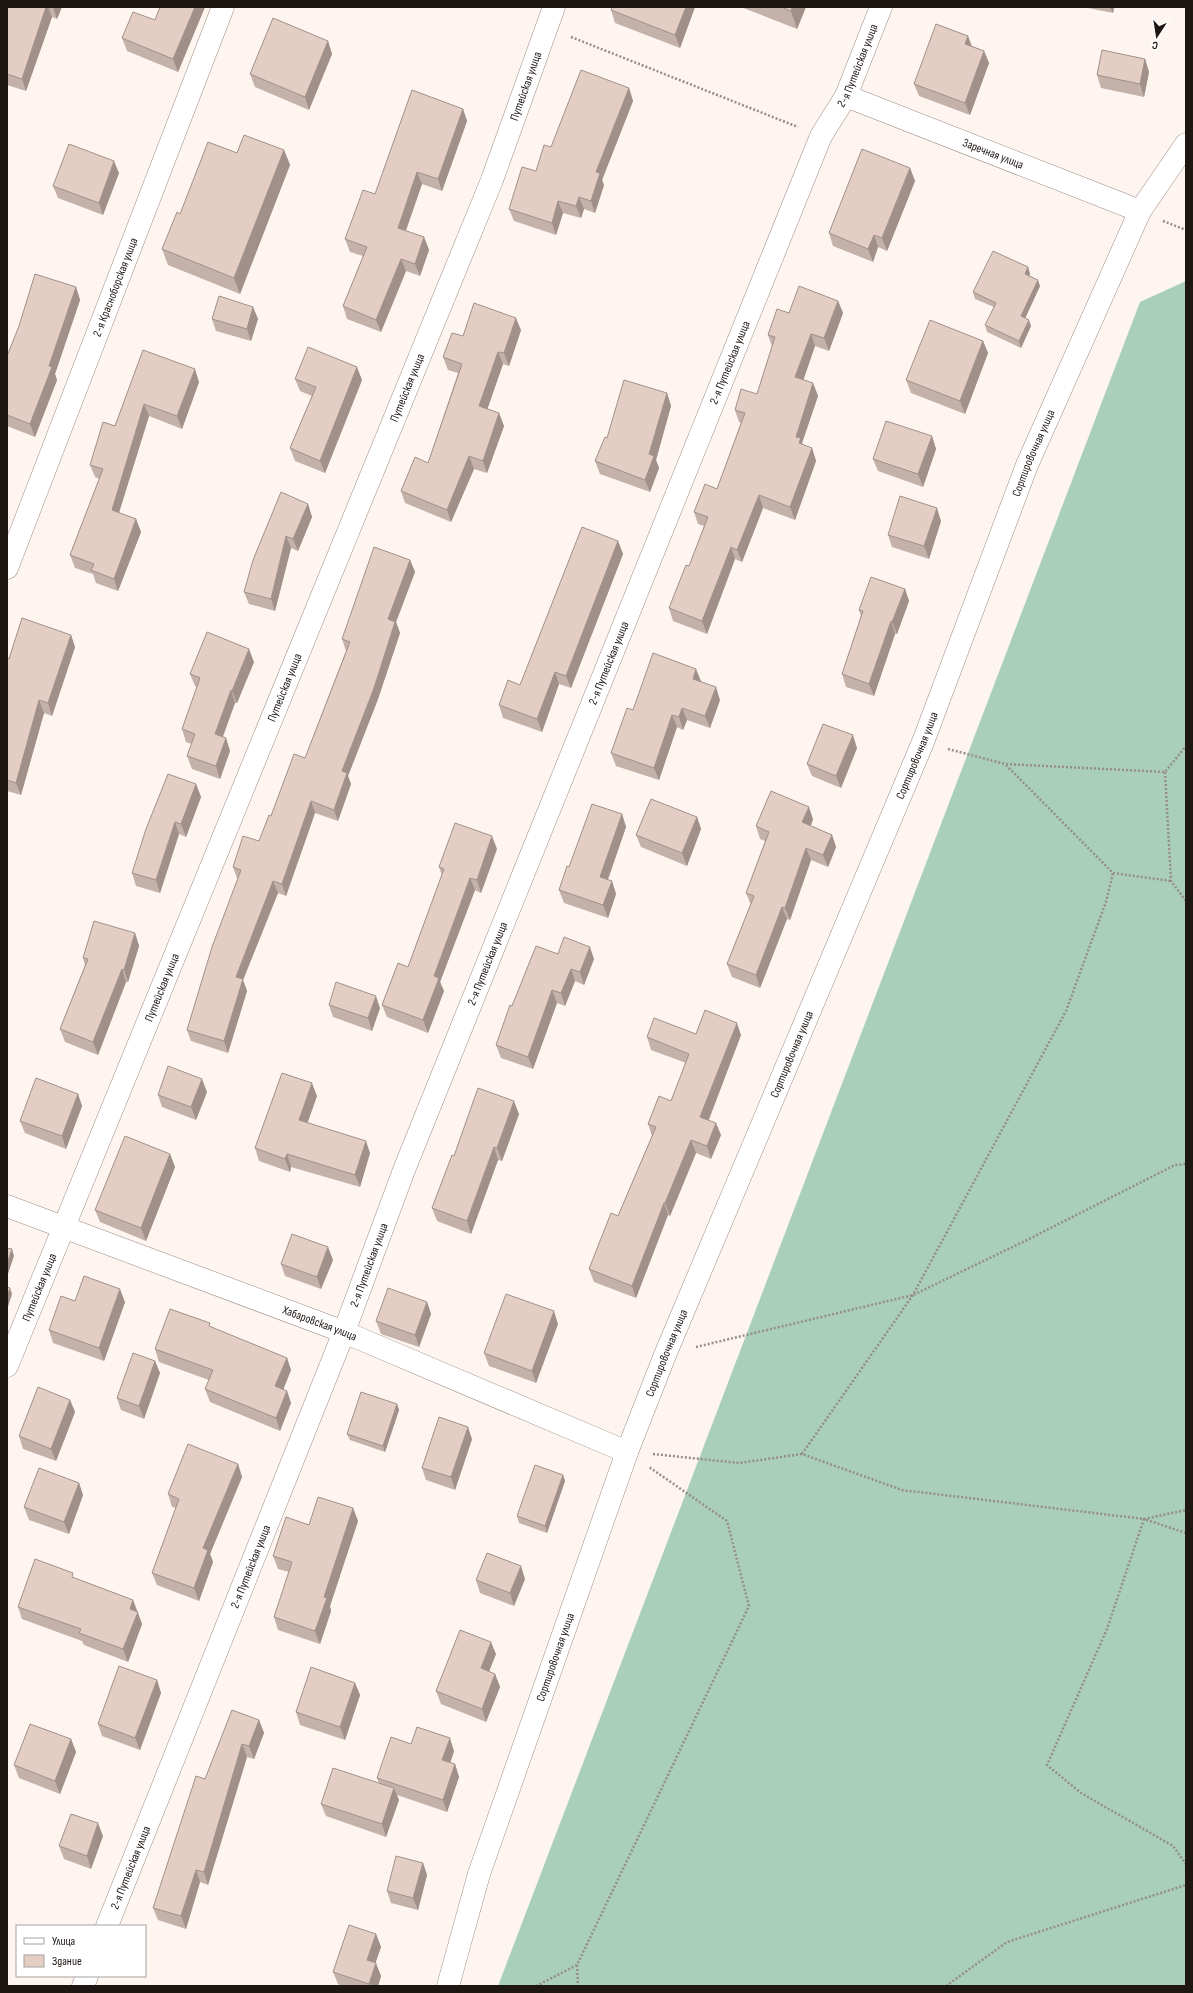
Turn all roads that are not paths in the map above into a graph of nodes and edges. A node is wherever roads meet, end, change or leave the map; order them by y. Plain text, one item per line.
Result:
1 (223, 7) edge
2 (554, 7) edge
3 (881, 7) edge
4 (846, 96) junction
5 (1186, 144) edge
6 (1140, 211) junction
7 (7, 568) edge
8 (7, 1206) edge
9 (62, 1228) junction
10 (344, 1332) junction
11 (7, 1366) edge
12 (627, 1452) junction
13 (107, 1925) edge
14 (448, 1986) edge

1 - 7 street, 2-я Красноборская улица
2 - 9 street, Путейская улица
3 - 4 street, 2-я Путейская улица
4 - 6 street, Заречная улица
4 - 10 street, 2-я Путейская улица
5 - 6 street, Сортировочная улица
6 - 12 street, Сортировочная улица
8 - 9 street, Хабаровская улица
9 - 10 street, Хабаровская улица
9 - 11 street, Путейская улица
10 - 12 street, Хабаровская улица
10 - 13 street, 2-я Путейская улица
12 - 14 street, Сортировочная улица

